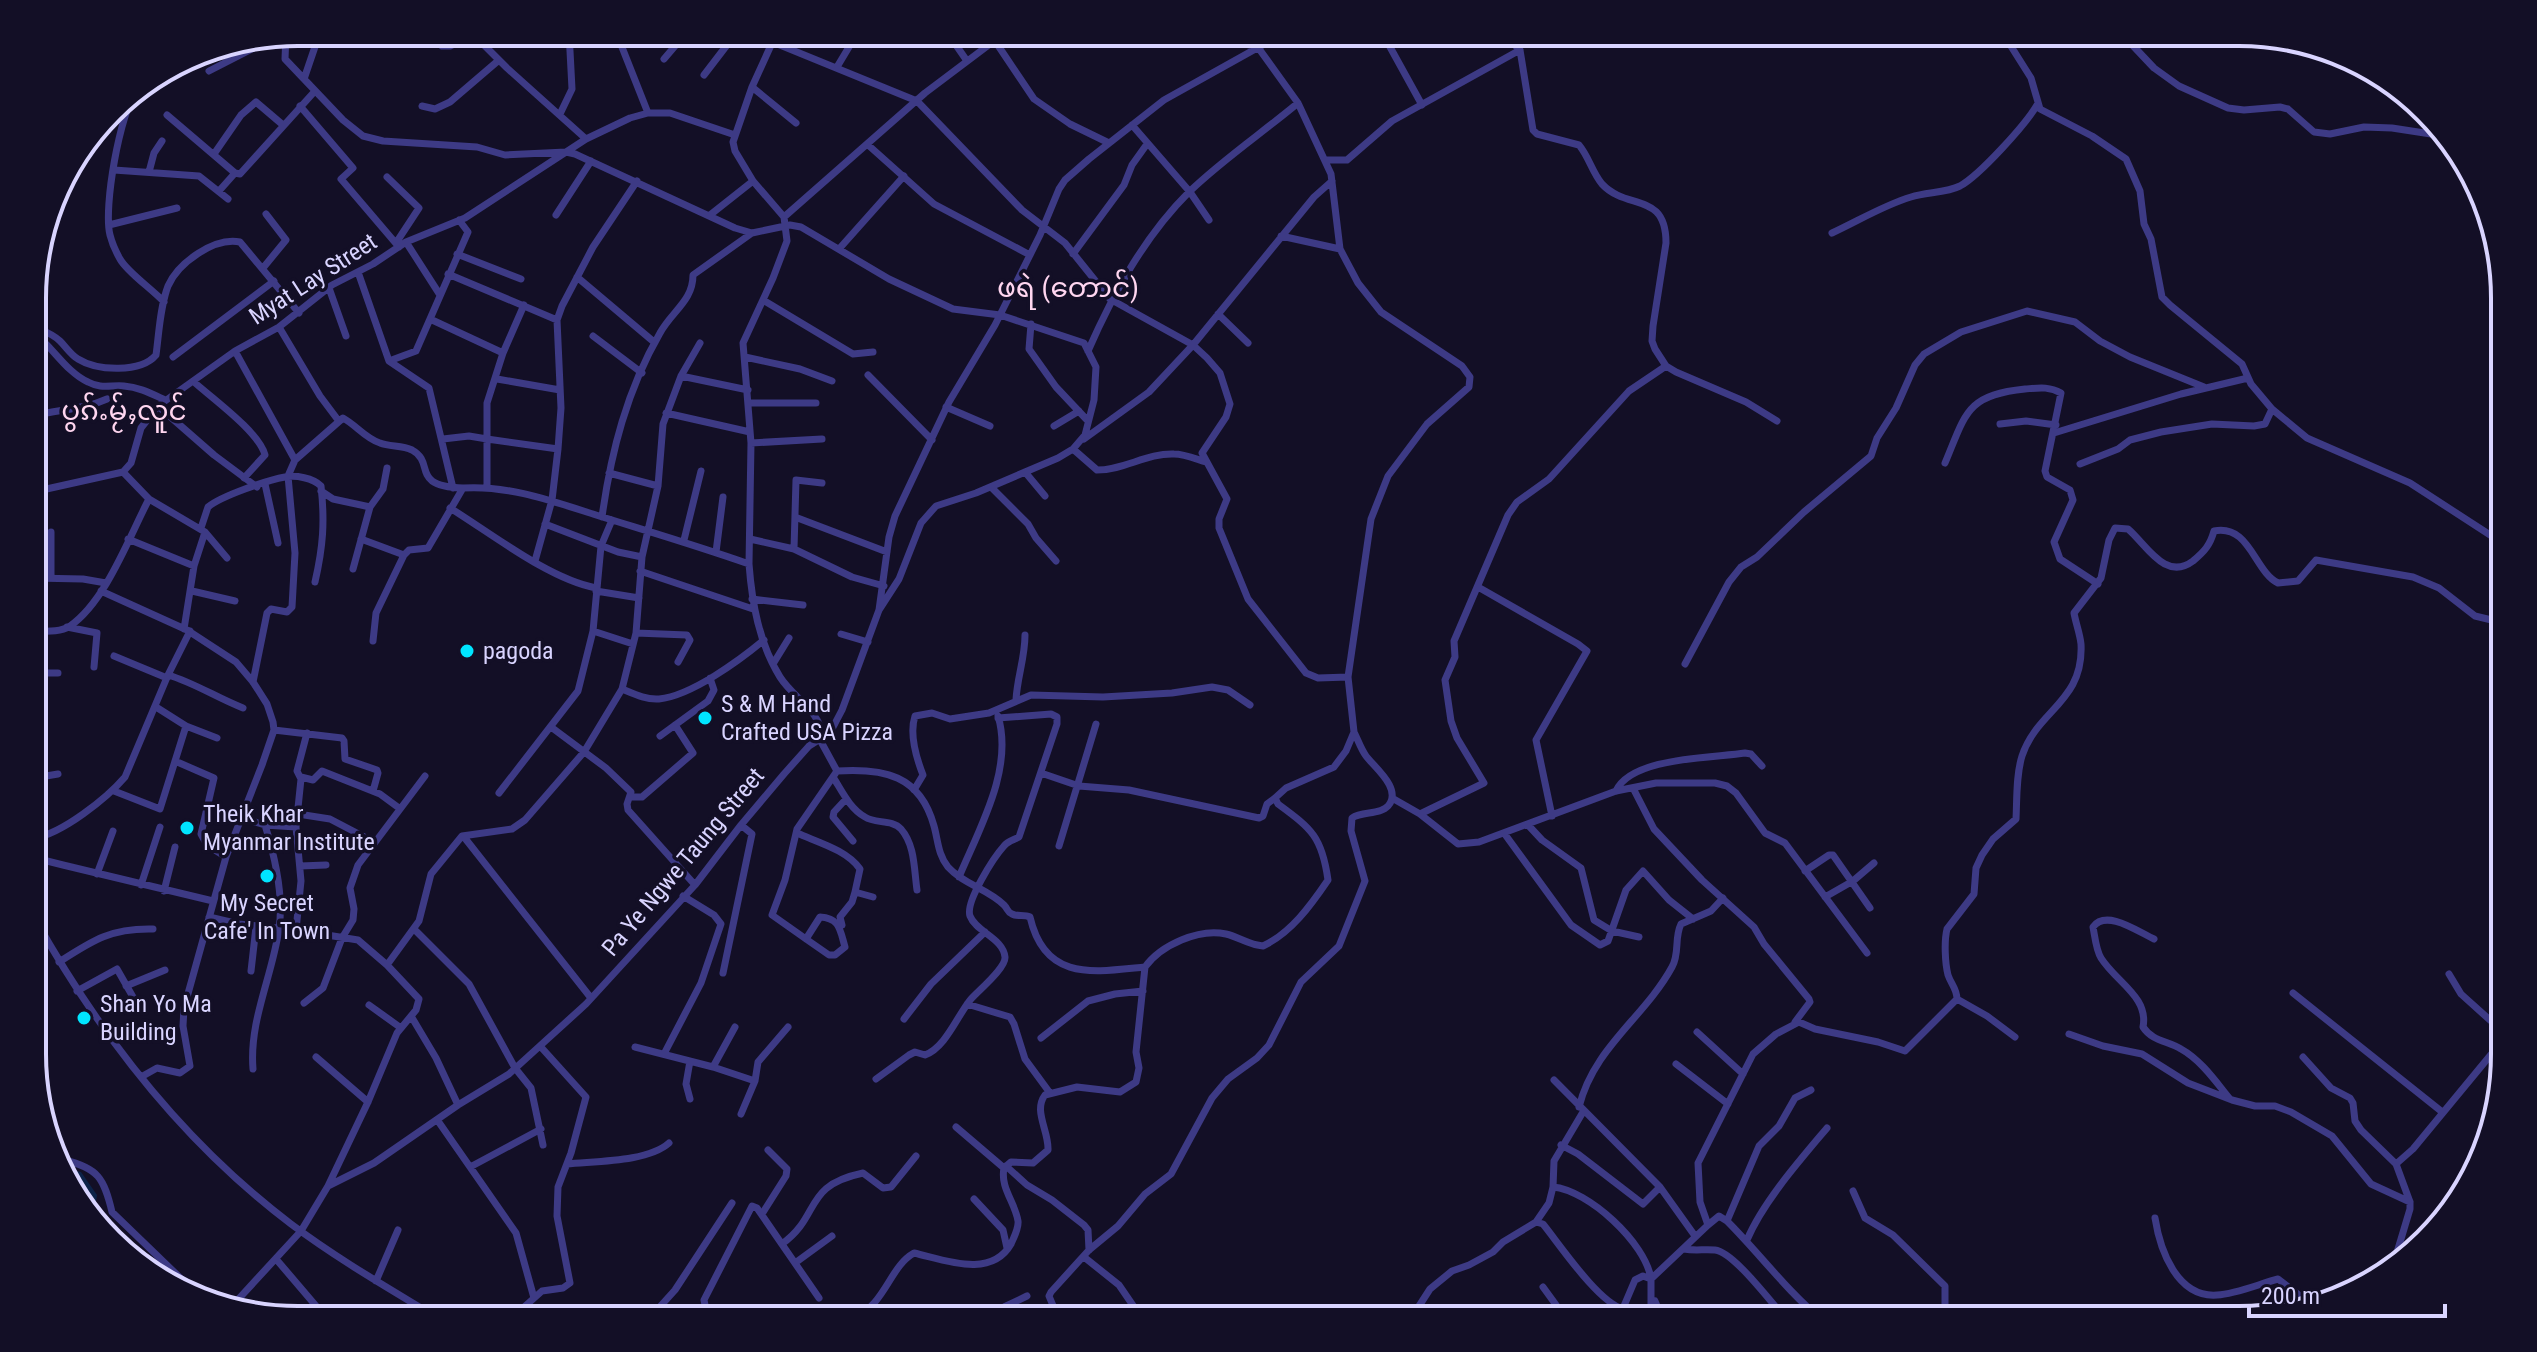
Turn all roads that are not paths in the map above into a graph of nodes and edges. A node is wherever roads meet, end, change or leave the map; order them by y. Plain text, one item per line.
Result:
1 (315, 46) edge
2 (485, 46) edge
3 (570, 46) edge
4 (625, 46) edge
5 (675, 46) edge
6 (726, 46) edge
7 (772, 46) edge
8 (779, 46) edge
9 (850, 46) edge
10 (957, 46) edge
11 (987, 46) edge
12 (997, 46) edge
13 (1257, 46) joint
14 (1516, 46) edge
15 (2011, 46) edge
16 (2133, 46) edge
17 (285, 47) edge
18 (1390, 47) dead end
19 (1520, 50) junction
20 (247, 52) edge
21 (664, 59) dead end
22 (499, 60) junction
23 (967, 61) junction
24 (837, 67) junction
25 (209, 71) dead end
26 (704, 75) dead end
27 (304, 79) junction
28 (752, 87) junction
29 (315, 91) junction
30 (917, 101) junction
31 (1298, 103) junction
32 (1422, 105) junction
33 (2037, 105) junction
34 (300, 106) junction
35 (422, 106) dead end
36 (648, 113) junction
37 (560, 114) junction
38 (126, 115) edge
39 (167, 115) dead end
40 (796, 123) dead end
41 (283, 125) junction
42 (1132, 125) junction
43 (2429, 134) edge
44 (735, 135) junction
45 (586, 139) junction
46 (162, 141) dead end
47 (1109, 143) junction
48 (867, 144) junction
49 (1147, 144) junction
50 (566, 152) junction
51 (214, 154) junction
52 (1325, 160) junction
53 (591, 161) junction
54 (114, 170) junction
55 (149, 172) junction
56 (235, 173) junction
57 (904, 176) junction
58 (387, 177) dead end
59 (637, 181) junction
60 (753, 181) junction
61 (1332, 181) junction
62 (219, 191) junction
63 (1190, 192) junction
64 (228, 199) dead end
65 (177, 208) dead end
66 (266, 214) dead end
67 (556, 215) dead end
68 (710, 215) junction
69 (784, 217) junction
70 (459, 220) junction
71 (1209, 220) dead end
72 (109, 225) junction
73 (785, 226) junction
74 (1043, 227) junction
75 (752, 233) junction
76 (1832, 233) dead end
77 (1281, 236) junction
78 (400, 244) junction
79 (839, 249) junction
80 (1340, 249) junction
81 (457, 254) junction
82 (1073, 254) junction
83 (1030, 255) junction
84 (263, 268) junction
85 (358, 272) junction
86 (448, 274) junction
87 (577, 277) junction
88 (521, 279) dead end
89 (274, 281) junction
90 (329, 288) junction
91 (440, 295) junction
92 (1110, 299) junction
93 (763, 300) junction
94 (164, 302) junction
95 (524, 305) junction
96 (299, 313) junction
97 (1218, 314) junction
98 (1000, 315) junction
99 (430, 319) junction
100 (557, 320) junction
101 (1031, 324) junction
102 (279, 327) junction
103 (47, 334) edge
104 (346, 336) dead end
105 (593, 336) dead end
106 (654, 342) junction
107 (700, 343) dead end
108 (1248, 343) dead end
109 (47, 344) edge
110 (1193, 345) junction
111 (235, 351) junction
112 (1088, 351) junction
113 (873, 352) dead end
114 (503, 353) junction
115 (173, 357) dead end
116 (745, 357) junction
117 (389, 361) junction
118 (1666, 366) junction
119 (642, 373) junction
120 (868, 375) dead end
121 (681, 376) junction
122 (2248, 378) junction
123 (497, 379) junction
124 (832, 381) dead end
125 (194, 382) junction
126 (2204, 387) junction
127 (560, 390) junction
128 (748, 390) junction
129 (107, 399) dead end
130 (162, 403) junction
131 (749, 403) junction
132 (816, 403) dead end
133 (946, 407) junction
134 (2272, 409) junction
135 (1079, 411) junction
136 (47, 412) edge
137 (666, 413) junction
138 (338, 420) junction
139 (1088, 421) junction
140 (1777, 421) dead end
141 (2000, 424) dead end
142 (990, 426) dead end
143 (1054, 426) dead end
144 (2055, 429) junction
145 (750, 432) junction
146 (443, 439) junction
147 (487, 439) junction
148 (822, 439) dead end
149 (932, 440) junction
150 (751, 443) junction
151 (1076, 446) junction
152 (558, 449) junction
153 (295, 460) junction
154 (1206, 462) junction
155 (1945, 463) dead end
156 (2080, 464) dead end
157 (387, 468) dead end
158 (701, 471) dead end
159 (123, 472) junction
160 (1025, 472) junction
161 (609, 473) junction
162 (288, 476) junction
163 (244, 478) junction
164 (822, 483) dead end
165 (261, 485) junction
166 (487, 486) junction
167 (658, 486) junction
168 (991, 487) junction
169 (453, 488) junction
170 (463, 488) junction
171 (47, 489) edge
172 (321, 491) junction
173 (1045, 496) dead end
174 (723, 497) dead end
175 (149, 499) junction
176 (552, 500) junction
177 (370, 507) junction
178 (450, 508) junction
179 (602, 517) junction
180 (795, 517) junction
181 (612, 520) junction
182 (545, 524) junction
183 (203, 530) junction
184 (648, 531) junction
185 (51, 532) dead end
186 (2491, 536) edge
187 (128, 539) junction
188 (361, 539) junction
189 (750, 539) junction
190 (684, 540) junction
191 (278, 543) dead end
192 (601, 546) junction
193 (794, 549) junction
194 (716, 552) junction
195 (887, 552) junction
196 (404, 555) junction
197 (642, 557) junction
198 (227, 558) dead end
199 (535, 561) junction
200 (1056, 561) dead end
201 (749, 564) junction
202 (194, 566) junction
203 (353, 569) dead end
204 (640, 571) junction
205 (47, 578) edge
206 (51, 578) junction
207 (315, 582) dead end
208 (106, 583) junction
209 (2098, 584) junction
210 (884, 586) junction
211 (1478, 587) junction
212 (596, 589) junction
213 (101, 591) junction
214 (192, 591) junction
215 (639, 598) junction
216 (752, 599) junction
217 (235, 601) dead end
218 (803, 605) dead end
219 (753, 609) junction
220 (879, 610) junction
221 (2491, 620) edge
222 (67, 627) junction
223 (187, 630) junction
224 (47, 631) edge
225 (593, 631) junction
226 (636, 633) junction
227 (841, 634) dead end
228 (1025, 635) dead end
229 (789, 638) dead end
230 (764, 640) junction
231 (373, 641) dead end
232 (868, 642) junction
233 (633, 644) junction
234 (114, 656) dead end
235 (678, 662) dead end
236 (773, 664) junction
237 (1685, 664) dead end
238 (94, 667) dead end
239 (46, 673) edge
240 (58, 673) dead end
241 (168, 676) junction
242 (1348, 677) junction
243 (710, 678) junction
244 (253, 682) junction
245 (622, 689) junction
246 (1016, 700) junction
247 (1250, 705) dead end
248 (156, 707) junction
249 (243, 708) dead end
250 (997, 714) junction
251 (1096, 724) dead end
252 (675, 725) junction
253 (186, 726) junction
254 (551, 727) junction
255 (274, 730) junction
256 (1354, 732) junction
257 (307, 733) junction
258 (660, 736) dead end
259 (821, 737) junction
260 (217, 738) dead end
261 (584, 752) junction
262 (175, 761) junction
263 (1762, 766) dead end
264 (1041, 773) junction
265 (58, 774) dead end
266 (835, 774) junction
267 (46, 776) edge
268 (425, 776) dead end
269 (301, 777) junction
270 (1079, 786) junction
271 (1633, 788) junction
272 (914, 790) junction
273 (114, 791) junction
274 (373, 791) junction
275 (1616, 791) junction
276 (499, 793) dead end
277 (631, 797) junction
278 (1275, 798) junction
279 (1392, 798) junction
280 (846, 799) junction
281 (399, 808) junction
282 (298, 814) junction
283 (1420, 814) junction
284 (1552, 816) junction
285 (242, 818) junction
286 (265, 825) junction
287 (741, 825) junction
288 (1528, 825) junction
289 (160, 827) dead end
290 (296, 827) junction
291 (113, 831) dead end
292 (46, 833) edge
293 (797, 833) junction
294 (1504, 833) junction
295 (464, 837) junction
296 (853, 841) dead end
297 (374, 842) junction
298 (1059, 846) dead end
299 (175, 847) dead end
300 (226, 857) junction
301 (46, 861) edge
302 (1874, 863) dead end
303 (326, 865) dead end
304 (300, 866) junction
305 (1805, 871) junction
306 (97, 874) junction
307 (959, 877) junction
308 (1853, 881) junction
309 (141, 885) junction
310 (695, 885) junction
311 (976, 887) junction
312 (917, 890) dead end
313 (164, 891) junction
314 (855, 892) junction
315 (683, 896) junction
316 (873, 897) dead end
317 (1825, 897) junction
318 (1723, 898) junction
319 (213, 901) junction
320 (1870, 908) dead end
321 (209, 917) junction
322 (1693, 919) junction
323 (256, 927) junction
324 (279, 928) junction
325 (153, 929) dead end
326 (414, 929) junction
327 (296, 930) junction
328 (1612, 931) junction
329 (985, 932) junction
330 (1639, 937) dead end
331 (342, 938) junction
332 (46, 939) edge
333 (806, 939) junction
334 (2154, 939) dead end
335 (848, 942) dead end
336 (1867, 953) dead end
337 (59, 962) junction
338 (387, 965) junction
339 (1145, 967) junction
340 (165, 970) dead end
341 (251, 971) dead end
342 (723, 973) dead end
343 (2449, 974) dead end
344 (126, 986) junction
345 (77, 991) junction
346 (1143, 991) junction
347 (2293, 993) dead end
348 (591, 998) junction
349 (1957, 999) junction
350 (304, 1003) dead end
351 (967, 1004) junction
352 (369, 1005) dead end
353 (141, 1011) dead end
354 (411, 1016) junction
355 (904, 1019) dead end
356 (2491, 1020) edge
357 (1794, 1023) junction
358 (735, 1027) dead end
359 (788, 1027) dead end
360 (401, 1028) junction
361 (1697, 1032) dead end
362 (2069, 1034) dead end
363 (2015, 1037) dead end
364 (1041, 1038) dead end
365 (540, 1046) junction
366 (635, 1047) dead end
367 (664, 1054) junction
368 (2491, 1054) edge
369 (316, 1057) dead end
370 (2303, 1057) dead end
371 (690, 1061) junction
372 (1676, 1064) dead end
373 (713, 1067) junction
374 (515, 1068) junction
375 (253, 1069) dead end
376 (1743, 1074) junction
377 (141, 1077) junction
378 (876, 1079) dead end
379 (1554, 1080) dead end
380 (755, 1081) junction
381 (1811, 1090) dead end
382 (1050, 1093) junction
383 (690, 1099) dead end
384 (2232, 1100) junction
385 (368, 1102) junction
386 (1728, 1104) junction
387 (458, 1105) junction
388 (1581, 1110) junction
389 (2441, 1111) junction
390 (741, 1114) dead end
391 (438, 1121) junction
392 (956, 1127) dead end
393 (1827, 1128) dead end
394 (541, 1129) junction
395 (669, 1143) dead end
396 (543, 1145) dead end
397 (1561, 1145) junction
398 (768, 1150) dead end
399 (916, 1156) dead end
400 (71, 1162) edge
401 (567, 1164) junction
402 (2396, 1164) junction
403 (472, 1166) junction
404 (1005, 1167) junction
405 (328, 1186) junction
406 (1553, 1187) junction
407 (1660, 1187) junction
408 (1853, 1191) dead end
409 (974, 1199) dead end
410 (2410, 1202) junction
411 (732, 1203) dead end
412 (762, 1214) junction
413 (2155, 1218) dead end
414 (1727, 1221) junction
415 (1536, 1222) junction
416 (1708, 1225) junction
417 (398, 1230) dead end
418 (301, 1231) junction
419 (832, 1236) dead end
420 (1695, 1236) junction
421 (1747, 1240) junction
422 (782, 1244) junction
423 (2399, 1248) edge
424 (1684, 1249) junction
425 (1007, 1250) junction
426 (1086, 1253) junction
427 (276, 1259) junction
428 (795, 1263) junction
429 (177, 1275) edge
430 (1651, 1279) junction
431 (376, 1281) junction
432 (1543, 1287) dead end
433 (1653, 1291) junction
434 (1027, 1296) dead end
435 (2303, 1297) edge
436 (534, 1298) junction
437 (819, 1298) dead end
438 (239, 1299) edge
439 (1419, 1305) edge
440 (1556, 1305) edge
441 (1614, 1305) edge
442 (1625, 1305) edge
443 (1652, 1305) edge
444 (1658, 1305) edge
445 (1775, 1305) edge
446 (1804, 1305) edge
447 (1945, 1305) edge
448 (316, 1306) edge
449 (418, 1306) edge
450 (525, 1306) edge
451 (661, 1306) edge
452 (705, 1306) edge
453 (872, 1306) edge
454 (1007, 1306) edge
455 (1053, 1306) edge
456 (1133, 1306) edge

1 - 27 street
2 - 22 street
3 - 37 street
4 - 36 street
5 - 21 street
6 - 26 street
7 - 28 street
8 - 24 street
9 - 24 street
10 - 23 street
11 - 23 street
12 - 47 street
13 - 31 street
13 - 42 street
14 - 19 street
15 - 33 street
16 - 43 street
17 - 27 street
18 - 32 street
19 - 32 street
19 - 118 street
20 - 25 street
22 - 35 street
22 - 37 street
23 - 30 street
24 - 30 street
27 - 29 street
28 - 40 street
28 - 44 street
29 - 34 street
29 - 50 street
30 - 48 street
30 - 74 street
31 - 52 street
31 - 63 street
32 - 52 street
33 - 76 street
33 - 122 street
34 - 41 street
34 - 78 street
36 - 44 street, Myat Lay Street
36 - 45 street, Myat Lay Street
37 - 45 street
38 - 54 street
39 - 51 street
41 - 51 street
41 - 56 street
42 - 47 street
42 - 49 street
44 - 60 street
45 - 50 street, Myat Lay Street
46 - 55 street
47 - 74 street
48 - 57 street
48 - 69 street
49 - 63 street
49 - 82 street
50 - 53 street
50 - 70 street, Myat Lay Street
51 - 56 street
52 - 61 street
53 - 59 street
53 - 67 street
54 - 55 street
54 - 72 street
55 - 62 street
56 - 62 street
57 - 79 street
57 - 83 street
58 - 78 street
59 - 68 street
59 - 87 street
60 - 68 street
60 - 69 street
61 - 77 street
61 - 80 street
62 - 64 street
63 - 71 street
63 - 92 street
65 - 72 street
66 - 84 street
68 - 75 street
69 - 73 street
70 - 78 street, Myat Lay Street
70 - 81 street
72 - 94 street
73 - 75 street
73 - 79 street
73 - 93 street
74 - 82 street
74 - 83 street
75 - 106 street
77 - 80 street
77 - 97 street
78 - 85 street, Myat Lay Street
78 - 91 street
79 - 98 street
80 - 242 street
81 - 86 street
81 - 88 street
82 - 92 street
83 - 98 street
84 - 89 street
84 - 94 street
85 - 90 street, Myat Lay Street
85 - 117 street
86 - 91 street
86 - 95 street
87 - 100 street
87 - 106 street
89 - 96 street
89 - 115 street
90 - 96 street, Myat Lay Street
90 - 104 street
91 - 99 street
92 - 110 street
92 - 112 street
93 - 113 street
93 - 116 street
94 - 103 street
95 - 100 street
95 - 114 street
96 - 102 street, Myat Lay Street
97 - 108 street
97 - 110 street
98 - 101 street
98 - 133 street
99 - 114 street
99 - 117 street
100 - 127 street
101 - 112 street
101 - 135 street
102 - 111 street, Myat Lay Street
102 - 138 street
105 - 119 street
106 - 119 street
107 - 121 street
109 - 130 street
110 - 151 street
110 - 154 street
111 - 125 street, Myat Lay Street
111 - 153 street
112 - 139 street
114 - 123 street
116 - 124 street
116 - 128 street
117 - 146 street
118 - 140 street
118 - 211 street
119 - 161 street
120 - 149 street
121 - 128 street
121 - 137 street
122 - 126 street
122 - 134 street
123 - 127 street
123 - 147 street
125 - 130 street, Myat Lay Street
125 - 163 street
126 - 144 street
126 - 237 street
127 - 152 street
128 - 131 street
129 - 136 street
130 - 159 street, Myat Lay Street
130 - 163 street
131 - 132 street
131 - 145 street
133 - 142 street
133 - 149 street
134 - 156 street
134 - 186 street
135 - 139 street
135 - 143 street
137 - 145 street
137 - 167 street
138 - 153 street
138 - 169 street
139 - 151 street
141 - 144 street
144 - 155 street
144 - 209 street
145 - 150 street
146 - 147 street
146 - 169 street
147 - 152 street
147 - 166 street
148 - 150 street
149 - 195 street
150 - 189 street
151 - 154 street
151 - 160 street
152 - 176 street
153 - 162 street
154 - 242 street
157 - 177 street
158 - 190 street
159 - 171 street
159 - 175 street
160 - 168 street
160 - 173 street
161 - 167 street
161 - 179 street
162 - 165 street
162 - 172 street
162 - 244 street
163 - 165 street
164 - 180 street
165 - 183 street
165 - 191 street
166 - 170 street
166 - 176 street
167 - 184 street
168 - 200 street
168 - 220 street
169 - 170 street
170 - 178 street
172 - 177 street
172 - 207 street
174 - 194 street
175 - 183 street
175 - 187 street
176 - 179 street
176 - 182 street
177 - 188 street
178 - 196 street
178 - 199 street
179 - 181 street
180 - 193 street
180 - 195 street
181 - 184 street
181 - 192 street
182 - 192 street
182 - 199 street
183 - 198 street
183 - 202 street
184 - 190 street
184 - 197 street
185 - 206 street
187 - 202 street
187 - 208 street
188 - 196 street
188 - 203 street
189 - 193 street
189 - 201 street
190 - 194 street
192 - 197 street
192 - 212 street
193 - 210 street
194 - 201 street
195 - 210 street
196 - 231 street
197 - 204 street
199 - 212 street
201 - 216 street
202 - 214 street
204 - 215 street
204 - 219 street
205 - 206 street
206 - 208 street
208 - 213 street
209 - 221 street
209 - 349 street
210 - 220 street
211 - 283 street
211 - 284 street
212 - 215 street
212 - 225 street
213 - 222 street
213 - 223 street
214 - 217 street
214 - 223 street
215 - 226 street
216 - 218 street
216 - 219 street
219 - 230 street
220 - 232 street, Pa Ye Ngwe Taung Street
222 - 224 street
222 - 238 street
223 - 241 street
223 - 244 street
225 - 233 street
225 - 254 street
226 - 233 street
226 - 235 street
227 - 232 street
228 - 246 street
229 - 236 street
230 - 236 street
230 - 243 street
232 - 259 street, Pa Ye Ngwe Taung Street
233 - 245 street
234 - 241 street
236 - 259 street
239 - 240 street
241 - 248 street
241 - 249 street
242 - 256 street
243 - 245 street
243 - 252 street
244 - 255 street
245 - 261 street
246 - 247 street
246 - 250 street
248 - 253 street
248 - 273 street
250 - 264 street
250 - 272 street
250 - 307 street
251 - 270 street
252 - 258 street
252 - 277 street
253 - 260 street
253 - 262 street
254 - 261 street
254 - 276 street
255 - 257 street
255 - 285 street
256 - 278 street
256 - 279 street
257 - 269 street
257 - 274 street
259 - 266 street
259 - 287 street, Pa Ye Ngwe Taung Street
261 - 277 street
261 - 295 street
262 - 273 street
262 - 300 street
263 - 275 street
264 - 270 street
264 - 311 street
265 - 267 street
266 - 272 street
266 - 280 street
266 - 293 street
268 - 281 street
269 - 274 street
269 - 282 street
270 - 278 street
270 - 298 street
271 - 275 street
271 - 305 street
271 - 318 street
272 - 307 street
273 - 292 street
274 - 281 street
275 - 284 street
277 - 310 street
278 - 339 street
279 - 283 street
279 - 426 street
280 - 296 street
280 - 312 street
281 - 297 street
282 - 290 street
282 - 297 street
283 - 294 street
284 - 288 street
285 - 286 street
285 - 300 street
286 - 290 street
286 - 324 street
287 - 310 street, Pa Ye Ngwe Taung Street
287 - 342 street
288 - 294 street
288 - 328 street
289 - 309 street
290 - 304 street
291 - 306 street
293 - 314 street
293 - 333 street
294 - 328 street
295 - 326 street
295 - 348 street
297 - 331 street
299 - 313 street
300 - 319 street
301 - 306 street
302 - 308 street
303 - 304 street
304 - 327 street
305 - 308 street
305 - 317 street
306 - 309 street
307 - 311 street
308 - 317 street
308 - 320 street
309 - 313 street
310 - 315 street, Pa Ye Ngwe Taung Street
311 - 329 street
311 - 339 street
313 - 319 street
314 - 316 street
314 - 335 street
315 - 348 street, Pa Ye Ngwe Taung Street
315 - 367 street
317 - 336 street
318 - 322 street
318 - 357 street
319 - 321 street
321 - 323 street
321 - 377 street
322 - 328 street
322 - 388 street
323 - 324 street
323 - 341 street
324 - 327 street
324 - 375 street
325 - 337 street
326 - 338 street
326 - 374 street
327 - 331 street
328 - 330 street
329 - 351 street
329 - 355 street
331 - 338 street
331 - 350 street
332 - 337 street
333 - 333 street
334 - 384 street
337 - 345 street
338 - 354 street
339 - 346 street
340 - 344 street
343 - 356 street
344 - 345 street
344 - 353 street
345 - 377 street
346 - 364 street
346 - 382 street
347 - 389 street
348 - 365 street, Pa Ye Ngwe Taung Street
349 - 357 street
349 - 363 street
351 - 378 street
351 - 382 street
352 - 360 street
354 - 360 street
354 - 387 street
357 - 376 street
358 - 373 street
359 - 380 street
360 - 385 street
361 - 376 street
362 - 384 street
365 - 374 street, Pa Ye Ngwe Taung Street
365 - 401 street
366 - 367 street
367 - 371 street
368 - 389 street
369 - 385 street
370 - 402 street
371 - 373 street
371 - 383 street
372 - 386 street
373 - 380 street
374 - 387 street, Pa Ye Ngwe Taung Street
374 - 394 street
376 - 386 street
377 - 418 street
379 - 388 street
380 - 390 street
381 - 414 street
382 - 404 street
384 - 410 street
385 - 405 street
386 - 416 street
387 - 391 street, Pa Ye Ngwe Taung Street
388 - 397 street
388 - 407 street
389 - 402 street
391 - 403 street
391 - 405 street, Pa Ye Ngwe Taung Street
392 - 404 street
393 - 421 street
394 - 396 street
394 - 403 street
395 - 401 street
397 - 406 street
397 - 407 street
398 - 412 street
399 - 422 street
400 - 429 street
401 - 436 street
402 - 410 street
403 - 436 street
404 - 425 street
404 - 426 street
405 - 418 street
406 - 415 street
406 - 430 street
407 - 420 street
408 - 447 street
409 - 425 street
410 - 423 street
411 - 451 street
412 - 422 street
412 - 452 street
413 - 435 street
414 - 416 street
414 - 421 street
415 - 439 street
415 - 441 street
416 - 420 street
417 - 431 street
418 - 427 street
418 - 431 street
419 - 428 street
420 - 424 street
421 - 446 street
422 - 428 street
424 - 430 street
424 - 445 street
425 - 453 street
426 - 455 street
426 - 456 street
427 - 438 street
427 - 448 street
428 - 437 street
430 - 433 street
430 - 442 street
431 - 449 street
432 - 440 street
433 - 443 street
433 - 444 street
434 - 454 street
436 - 450 street

